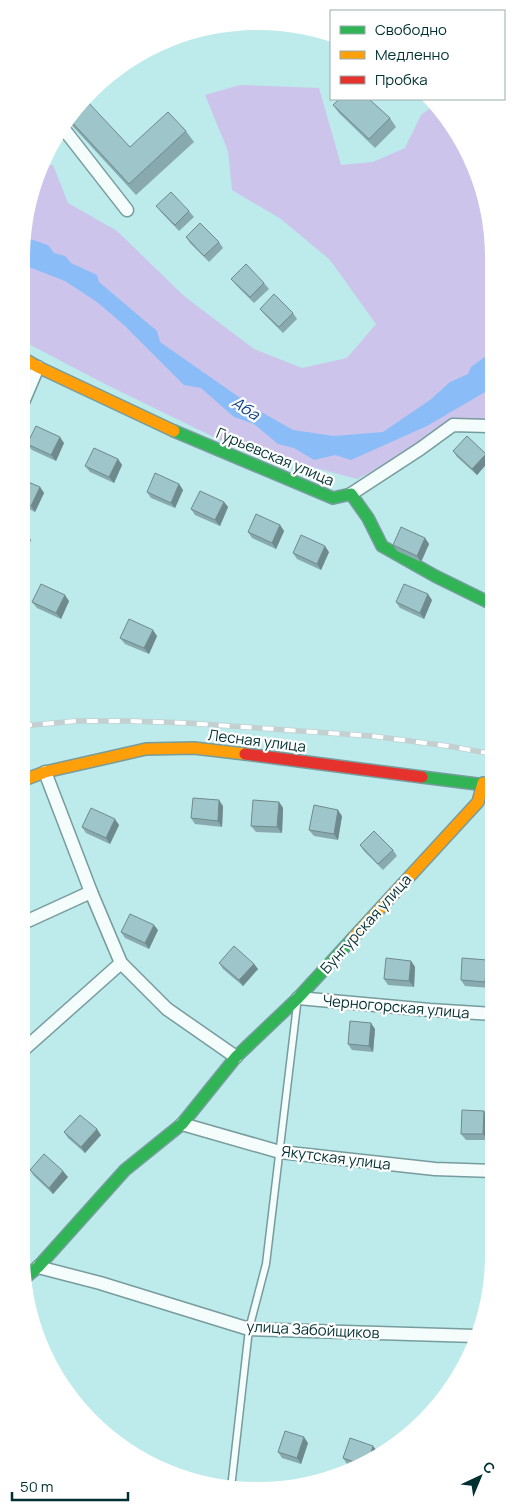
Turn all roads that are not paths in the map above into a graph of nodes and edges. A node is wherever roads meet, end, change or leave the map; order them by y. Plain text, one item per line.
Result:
1 (67, 133) edge
2 (127, 210) dead end
3 (30, 362) edge
4 (38, 367) junction
5 (30, 386) edge
6 (485, 426) edge
7 (351, 494) junction
8 (485, 601) edge
9 (46, 772) junction
10 (30, 778) edge
11 (485, 785) edge
12 (485, 790) edge
13 (91, 892) junction
14 (30, 920) edge
15 (120, 963) junction
16 (298, 998) junction
17 (485, 1013) edge
18 (30, 1044) edge
19 (236, 1057) junction
20 (182, 1124) junction
21 (280, 1152) junction
22 (485, 1171) edge
23 (38, 1267) junction
24 (31, 1273) edge
25 (249, 1329) junction
26 (470, 1336) edge
27 (232, 1481) edge

1 - 2 street
3 - 4 street, Гурьевская улица
4 - 5 street
4 - 7 street, Гурьевская улица
6 - 7 street
7 - 8 street, Гурьевская улица
9 - 10 street, Лесная улица
9 - 11 street, Лесная улица
9 - 13 street
12 - 16 street, Бунгурская улица
13 - 14 street
13 - 15 street
15 - 18 street
15 - 19 street
16 - 17 street, Черногорская улица
16 - 19 street, Бунгурская улица
16 - 21 lane
19 - 20 street, Бунгурская улица
20 - 21 street, Якутская улица
20 - 23 street, Бунгурская улица
21 - 22 street, Якутская улица
21 - 25 lane
23 - 24 street, Бунгурская улица
23 - 25 street, улица Забойщиков
25 - 26 street, улица Забойщиков
25 - 27 lane

